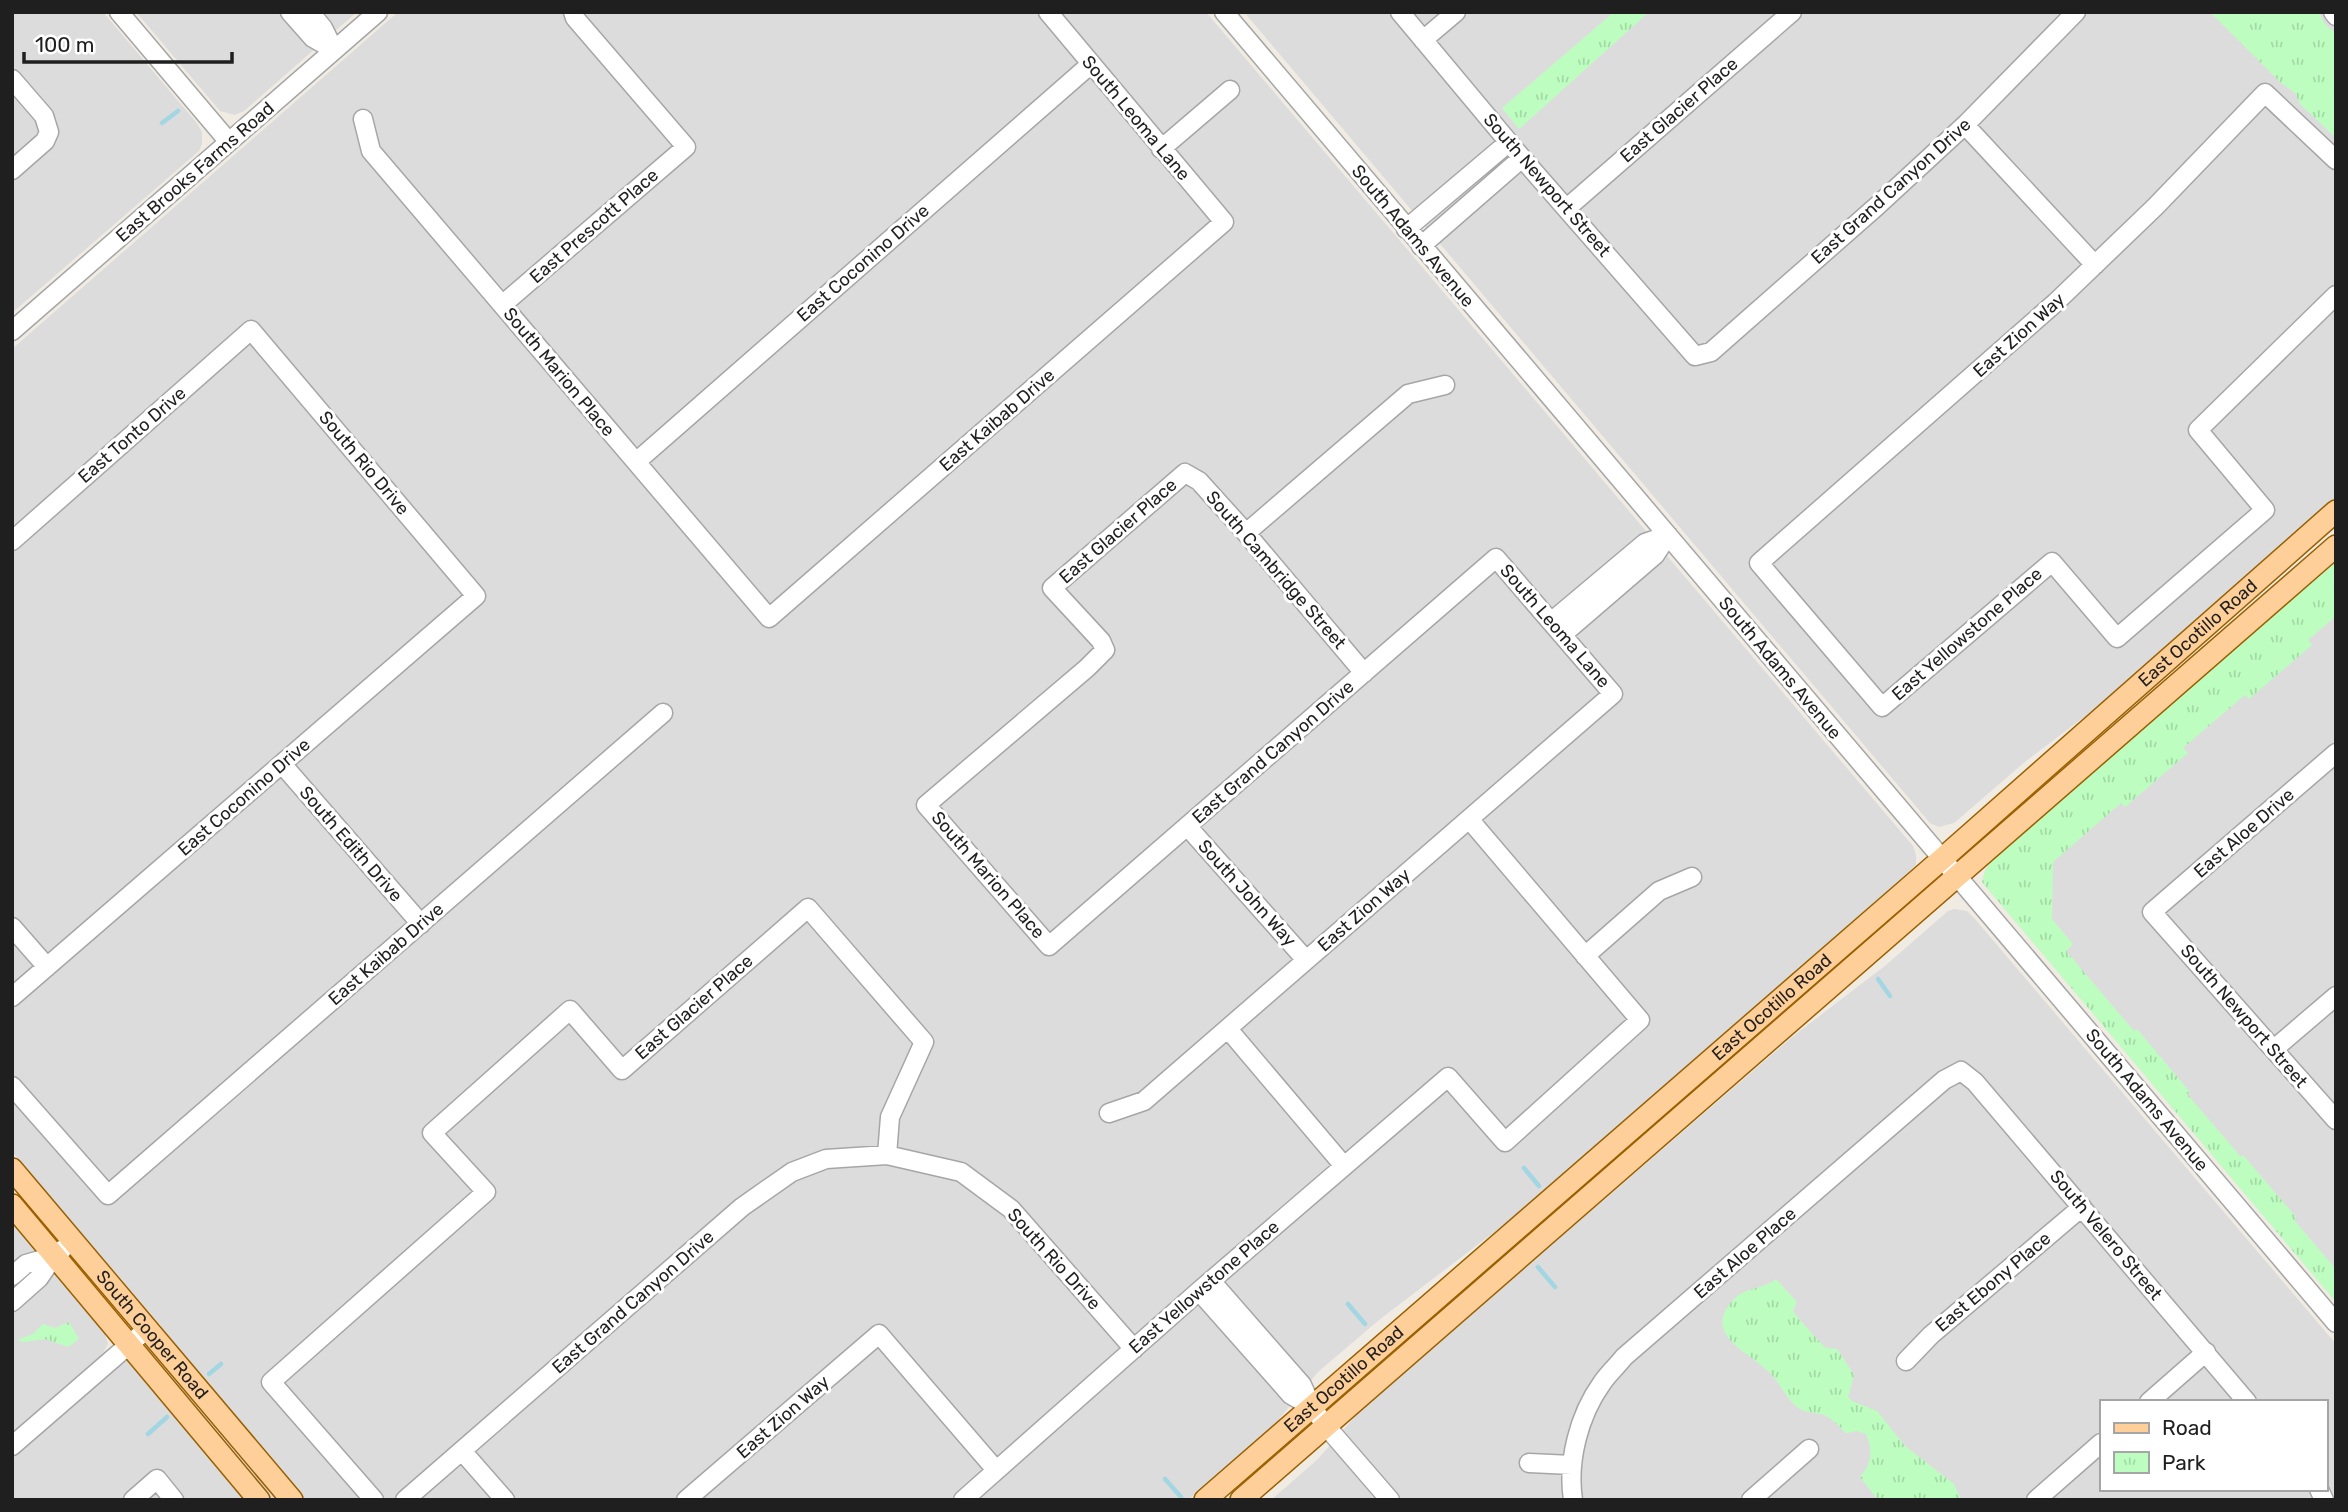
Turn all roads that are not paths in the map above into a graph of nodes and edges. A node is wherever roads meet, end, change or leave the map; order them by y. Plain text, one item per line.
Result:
1 (119, 12) edge
2 (290, 12) edge
3 (310, 12) edge
4 (378, 12) edge
5 (1048, 12) edge
6 (1224, 12) edge
7 (1400, 12) edge
8 (1456, 12) edge
9 (1792, 12) edge
10 (2076, 12) edge
11 (573, 14) edge
12 (1423, 40) junction
13 (334, 50) junction
14 (1091, 64) junction
15 (12, 79) edge
16 (1230, 90) dead end
17 (363, 119) dead end
18 (1965, 125) junction
19 (229, 142) junction
20 (1509, 142) junction
21 (1161, 149) junction
22 (1522, 158) junction
23 (2336, 160) edge
24 (12, 170) edge
25 (1567, 208) junction
26 (1224, 222) joint
27 (1406, 229) junction
28 (1421, 246) junction
29 (2095, 265) junction
30 (2336, 295) edge
31 (502, 305) junction
32 (251, 330) joint
33 (12, 331) edge
34 (1695, 356) joint
35 (1445, 385) dead end
36 (636, 463) junction
37 (1185, 473) joint
38 (2336, 511) edge
39 (1246, 533) junction
40 (1668, 535) junction
41 (12, 541) edge
42 (2336, 546) edge
43 (1496, 558) joint
44 (476, 596) joint
45 (769, 618) joint
46 (1556, 629) junction
47 (1364, 673) junction
48 (1613, 694) joint
49 (1882, 707) joint
50 (663, 713) dead end
51 (2336, 753) edge
52 (282, 764) junction
53 (926, 805) joint
54 (1469, 819) junction
55 (1187, 826) junction
56 (1942, 859) junction
57 (1692, 877) dead end
58 (1957, 877) junction
59 (2152, 912) joint
60 (421, 924) junction
61 (12, 927) edge
62 (1049, 946) joint
63 (1584, 956) junction
64 (1306, 960) junction
65 (47, 967) junction
66 (2336, 996) edge
67 (12, 997) edge
68 (1228, 1029) junction
69 (2274, 1049) junction
70 (1961, 1071) joint
71 (12, 1086) edge
72 (1109, 1113) dead end
73 (2336, 1121) edge
74 (887, 1155) junction
75 (1344, 1166) junction
76 (12, 1169) edge
77 (12, 1205) edge
78 (2082, 1207) junction
79 (72, 1240) junction
80 (54, 1256) junction
81 (12, 1276) edge
82 (1205, 1286) junction
83 (13, 1299) edge
84 (2336, 1323) edge
85 (147, 1329) junction
86 (129, 1345) junction
87 (1134, 1349) junction
88 (2206, 1353) junction
89 (1906, 1360) dead end
90 (2151, 1400) edge
91 (2245, 1400) edge
92 (1312, 1408) junction
93 (1325, 1426) junction
94 (2100, 1444) edge
95 (12, 1446) edge
96 (1809, 1449) dead end
97 (462, 1451) junction
98 (1530, 1462) dead end
99 (1572, 1465) junction
100 (996, 1470) junction
101 (133, 1500) edge
102 (174, 1500) edge
103 (259, 1500) edge
104 (292, 1500) edge
105 (374, 1500) edge
106 (405, 1500) edge
107 (505, 1500) edge
108 (686, 1500) edge
109 (963, 1500) edge
110 (1205, 1500) edge
111 (1241, 1500) edge
112 (1390, 1500) edge
113 (1573, 1500) edge
114 (1751, 1500) edge
115 (2036, 1500) edge

1 - 19 street
2 - 13 street
3 - 13 street
4 - 13 street, East Brooks Farms Road
5 - 14 street, South Leoma Lane
6 - 27 street, South Adams Avenue
7 - 12 street, South Newport Street
8 - 12 street
9 - 25 street, East Glacier Place
10 - 18 street, East Grand Canyon Drive
11 - 31 street, East Prescott Place
12 - 20 street, South Newport Street
13 - 19 street, East Brooks Farms Road
14 - 21 street, South Leoma Lane
14 - 36 street, East Coconino Drive
15 - 24 street
16 - 21 street
17 - 31 street, South Marion Place
18 - 29 street
18 - 34 street, East Grand Canyon Drive
19 - 33 street, East Brooks Farms Road
20 - 22 street, South Newport Street
20 - 27 street
21 - 26 street, South Leoma Lane
22 - 25 street, South Newport Street
22 - 28 street
23 - 29 street, East Zion Way
25 - 34 street, South Newport Street
26 - 45 street, East Kaibab Drive
27 - 28 street, South Adams Avenue
28 - 40 street, South Adams Avenue
29 - 49 street, East Zion Way
30 - 49 street, East Yellowstone Place
31 - 36 street, South Marion Place
32 - 41 street, East Tonto Drive
32 - 44 street, South Rio Drive
35 - 39 street
36 - 45 street, South Marion Place
37 - 39 street, South Cambridge Street
37 - 53 street, East Glacier Place
38 - 56 main road, East Ocotillo Road
39 - 47 street, South Cambridge Street
40 - 46 street
40 - 56 street, South Adams Avenue
42 - 58 main road, East Ocotillo Road
43 - 46 street, South Leoma Lane
43 - 47 street, East Grand Canyon Drive
44 - 52 street, East Coconino Drive
46 - 48 street, South Leoma Lane
47 - 55 street, East Grand Canyon Drive
48 - 54 street, East Zion Way
50 - 60 street, East Kaibab Drive
51 - 59 street, East Aloe Drive
52 - 60 street, South Edith Drive
52 - 65 street, East Coconino Drive
53 - 62 street, South Marion Place
54 - 63 street
54 - 64 street, East Zion Way
55 - 62 street, East Grand Canyon Drive
55 - 64 street, South John Way
56 - 58 street, South Adams Avenue
56 - 92 main road, East Ocotillo Road
57 - 63 street
58 - 84 street, South Adams Avenue
58 - 93 main road, East Ocotillo Road
59 - 69 street, South Newport Street
60 - 71 street, East Kaibab Drive
61 - 65 street
63 - 75 street, East Yellowstone Place
64 - 68 street, East Zion Way
65 - 67 street, East Coconino Drive
66 - 69 street
68 - 72 street, East Zion Way
68 - 75 street
69 - 73 street, South Newport Street
70 - 78 street, South Velero Street
70 - 99 street, East Aloe Place
74 - 87 street, South Rio Drive
74 - 97 street, East Grand Canyon Drive
74 - 105 street, East Glacier Place
75 - 82 street, East Yellowstone Place
76 - 79 main road, South Cooper Road
77 - 80 main road, South Cooper Road
78 - 88 street, South Velero Street
78 - 89 street, East Ebony Place
79 - 80 street
79 - 85 main road, South Cooper Road
80 - 81 street
80 - 83 street
80 - 86 main road, South Cooper Road
82 - 87 street, East Yellowstone Place
82 - 92 street
85 - 86 street
85 - 104 main road, South Cooper Road
86 - 95 street
86 - 103 main road, South Cooper Road
87 - 100 street, East Yellowstone Place
88 - 90 street
88 - 91 street, South Velero Street
92 - 93 street
92 - 110 main road, East Ocotillo Road
93 - 111 main road, East Ocotillo Road
93 - 112 street
94 - 115 street
96 - 114 street
97 - 106 street, East Grand Canyon Drive
97 - 107 street
98 - 99 street
99 - 113 street, East Aloe Place
100 - 108 street, East Zion Way
100 - 109 street, East Yellowstone Place
101 - 102 street

